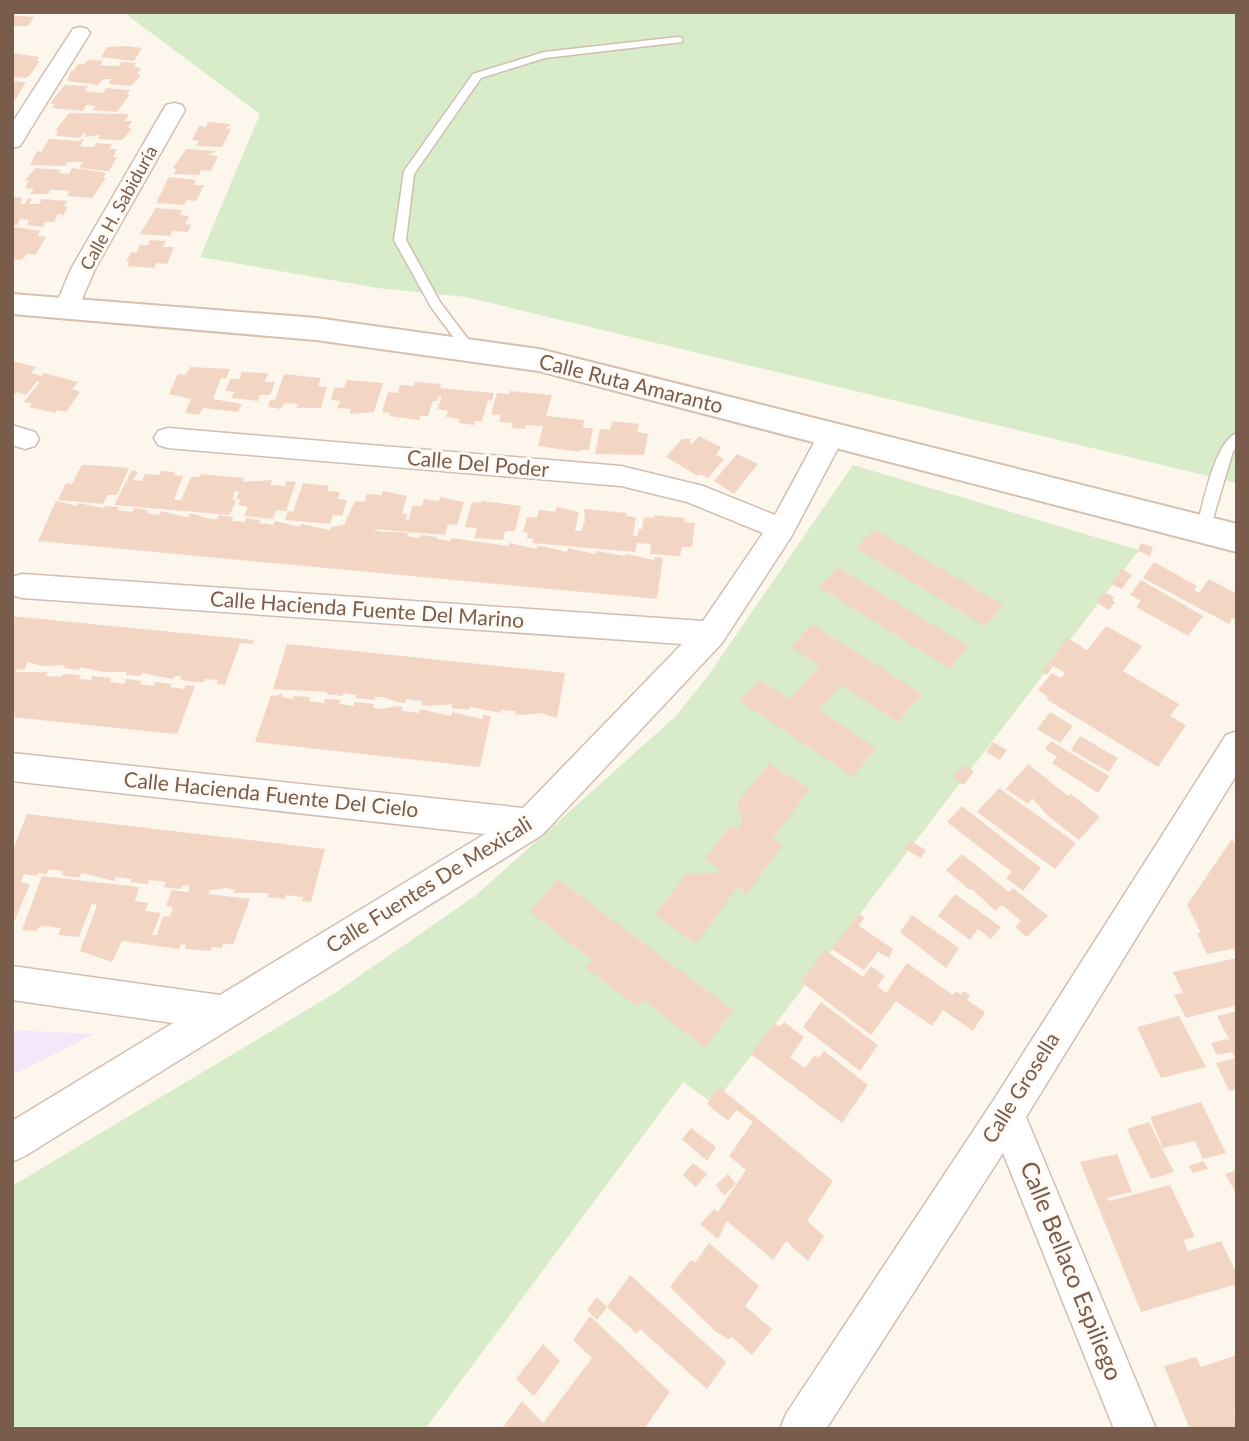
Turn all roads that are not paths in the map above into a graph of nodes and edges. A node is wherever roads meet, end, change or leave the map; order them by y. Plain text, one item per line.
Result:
1 (80, 33) dead end
2 (678, 40) dead end
3 (174, 110) dead end
4 (12, 141) edge
5 (12, 304) edge
6 (66, 307) junction
7 (471, 351) junction
8 (833, 433) junction
9 (168, 438) dead end
10 (1237, 439) edge
11 (780, 529) junction
12 (1203, 529) junction
13 (1237, 538) edge
14 (22, 586) dead end
15 (711, 634) junction
16 (1236, 749) edge
17 (12, 767) edge
18 (530, 824) junction
19 (12, 984) edge
20 (225, 1013) junction
21 (1006, 1114) junction
22 (12, 1143) edge
23 (802, 1429) edge
24 (1135, 1429) edge

1 - 4 street
2 - 7 lane
3 - 6 street, Calle H. Sabiduría
5 - 6 main road, Calle Ruta Amaranto
6 - 7 main road, Calle Ruta Amaranto
7 - 8 main road, Calle Ruta Amaranto
8 - 11 street, Calle Fuentes De Mexicali
8 - 12 main road, Calle Ruta Amaranto
9 - 11 street, Calle Del Poder
10 - 12 lane
11 - 15 street, Calle Fuentes De Mexicali
12 - 13 main road, Calle Ruta Amaranto
14 - 15 street, Calle Hacienda Fuente Del Marino
15 - 18 street, Calle Fuentes De Mexicali
16 - 21 street, Calle Grosella
17 - 18 street, Calle Hacienda Fuente Del Cielo
18 - 20 street, Calle Fuentes De Mexicali
19 - 20 street
20 - 22 street, Calle Fuentes De Mexicali
21 - 23 street, Calle Grosella
21 - 24 street, Calle Bellaco Espiliego

